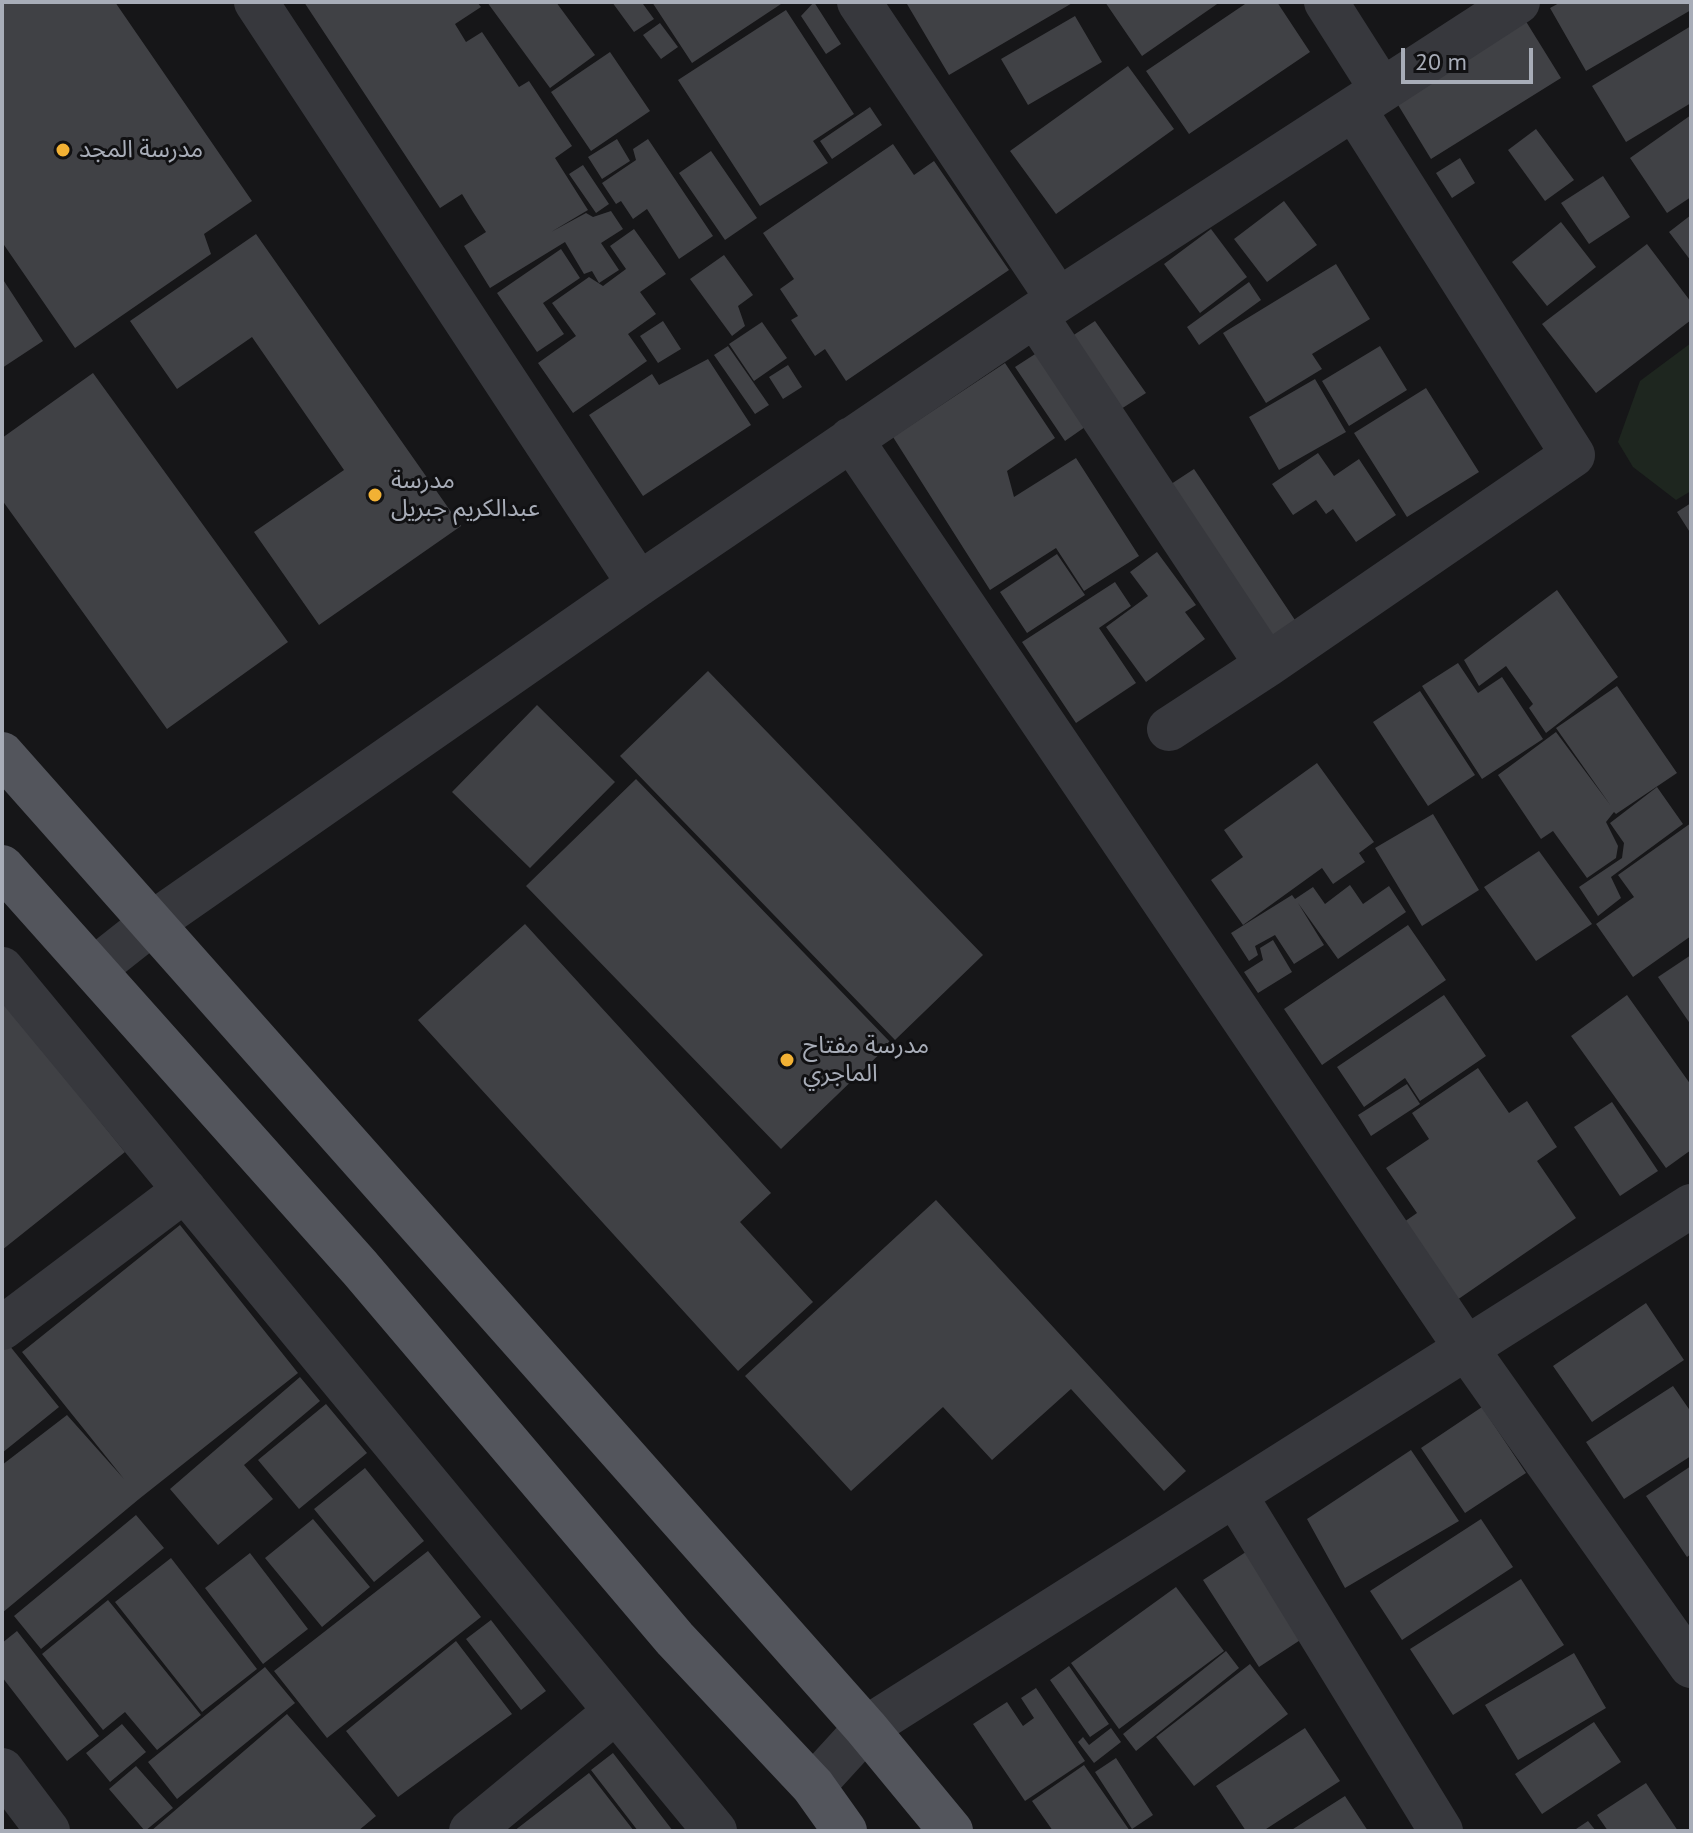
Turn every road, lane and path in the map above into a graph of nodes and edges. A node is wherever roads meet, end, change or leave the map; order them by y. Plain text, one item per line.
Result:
1 (256, 2) edge
2 (859, 2) edge
3 (1326, 2) edge
4 (1518, 2) edge
5 (1368, 99) junction
6 (1046, 307) junction
7 (851, 439) junction
8 (639, 584) junction
9 (1267, 665) junction
10 (1169, 729) dead end
11 (2, 754) edge
12 (8, 888) edge
13 (151, 924) junction
14 (2, 969) edge
15 (94, 969) junction
16 (185, 1190) junction
17 (1685, 1222) edge
18 (2, 1328) edge
19 (1466, 1348) junction
20 (1235, 1495) junction
21 (1691, 1666) edge
22 (615, 1712) junction
23 (866, 1728) junction
24 (2, 1770) edge
25 (813, 1786) junction
26 (48, 1831) edge
27 (471, 1831) edge
28 (715, 1831) edge
29 (845, 1831) edge
30 (951, 1831) edge
31 (1441, 1831) edge

1 - 8 street
2 - 6 street
3 - 5 street
4 - 5 street
5 - 6 street
5 - 9 street
6 - 7 street
6 - 9 street
7 - 8 street
7 - 19 street
8 - 13 street
9 - 10 street
11 - 13 main road
12 - 15 main road
13 - 15 street
13 - 23 main road
14 - 16 street
15 - 25 main road
16 - 18 street
16 - 22 street
17 - 19 street
19 - 20 street
19 - 21 street
20 - 23 street
20 - 31 street
22 - 27 street
22 - 28 street
23 - 25 street
23 - 30 main road
24 - 26 street
25 - 29 main road

